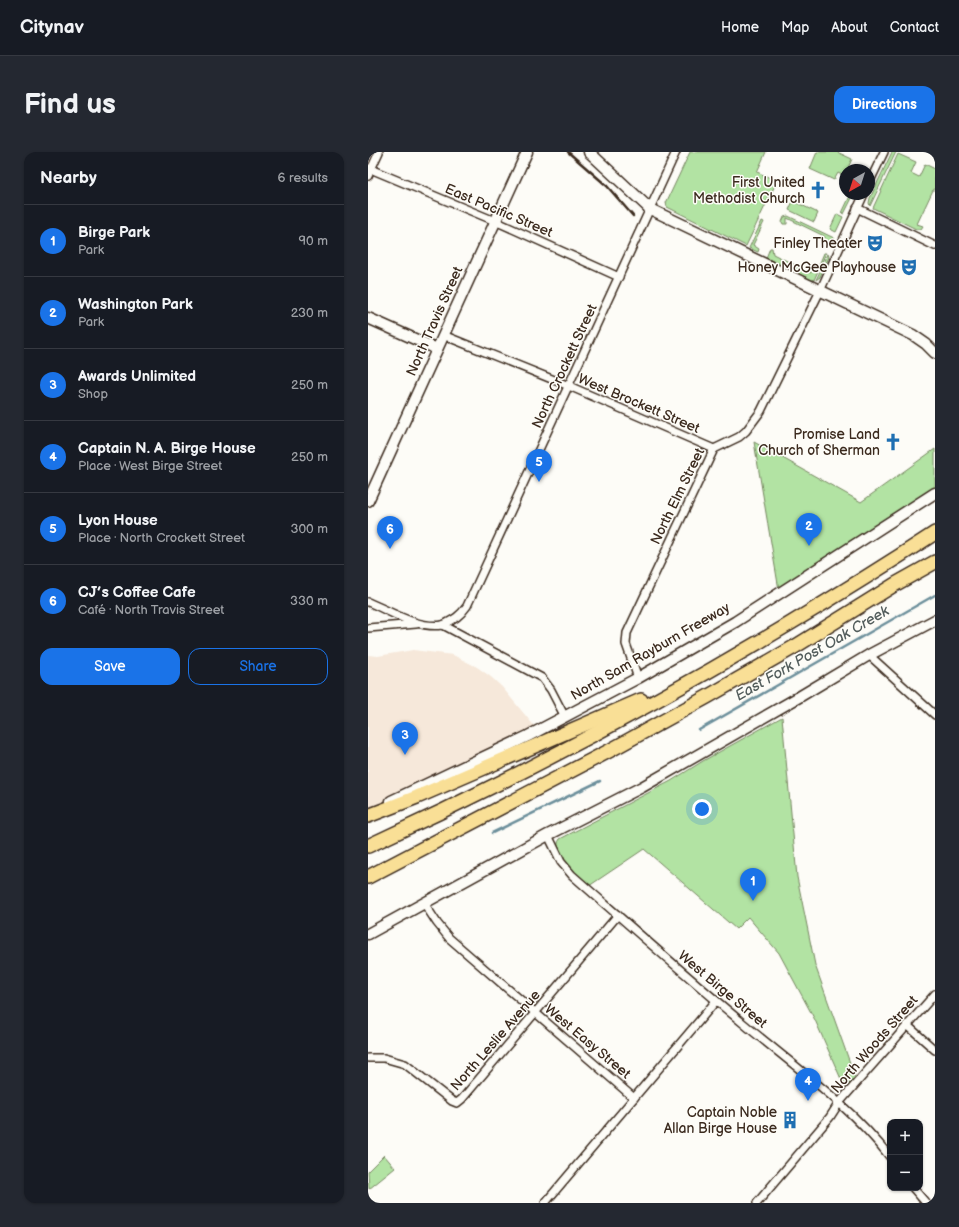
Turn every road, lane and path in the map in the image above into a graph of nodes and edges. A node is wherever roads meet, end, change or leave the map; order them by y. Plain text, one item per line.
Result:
1 (379, 152) edge
2 (527, 152) edge
3 (589, 152) edge
4 (676, 152) edge
5 (884, 152) edge
6 (369, 171) edge
7 (875, 171) edge
8 (861, 200) edge
9 (857, 208) junction
10 (650, 209) junction
11 (495, 221) junction
12 (935, 246) edge
13 (619, 277) junction
14 (820, 290) junction
15 (368, 318) edge
16 (443, 335) junction
17 (437, 349) junction
18 (935, 353) edge
19 (569, 386) junction
20 (714, 449) junction
21 (935, 493) edge
22 (368, 502) edge
23 (935, 533) edge
24 (935, 562) edge
25 (368, 602) edge
26 (935, 620) edge
27 (417, 624) junction
28 (443, 624) junction
29 (368, 628) edge
30 (869, 655) junction
31 (704, 673) junction
32 (638, 678) junction
33 (935, 715) edge
34 (565, 717) junction
35 (368, 812) edge
36 (368, 816) edge
37 (548, 835) junction
38 (368, 846) edge
39 (368, 877) edge
40 (424, 903) junction
41 (618, 915) junction
42 (368, 934) edge
43 (935, 994) edge
44 (716, 1001) junction
45 (536, 1013) junction
46 (907, 1025) junction
47 (935, 1050) edge
48 (368, 1058) edge
49 (634, 1098) junction
50 (839, 1103) junction
51 (888, 1155) edge
52 (916, 1191) edge
53 (545, 1203) edge
54 (757, 1203) edge
55 (926, 1203) edge

1 - 6 street
2 - 11 main road, North Travis Street
3 - 10 main road
4 - 10 street, North Crockett Street
5 - 7 street
6 - 11 street, East Pacific Street
8 - 9 street, North Elm Street
9 - 12 street
9 - 14 street, North Elm Street
10 - 13 street, North Crockett Street
10 - 14 main road
11 - 13 street, East Pacific Street
11 - 16 main road, North Travis Street
13 - 19 street, North Crockett Street
14 - 18 main road
14 - 20 street, North Elm Street
15 - 17 main road
16 - 17 main road, North Travis Street
16 - 19 street, West Brockett Street
17 - 22 main road, North Travis Street
19 - 20 street, West Brockett Street
19 - 28 street, North Crockett Street
20 - 32 street, North Elm Street
21 - 32 main road, North Sam Rayburn Freeway
23 - 31 highway
24 - 39 highway
25 - 27 street
26 - 30 main road
27 - 28 street
27 - 29 street
28 - 34 street
30 - 33 street
30 - 37 main road
31 - 36 highway
31 - 38 highway
32 - 34 main road, North Sam Rayburn Freeway
34 - 35 main road, North Sam Rayburn Freeway
37 - 40 main road
37 - 41 street, West Birge Street
40 - 42 main road
40 - 45 street, West Easy Street
41 - 44 street, West Birge Street
41 - 45 street, North Leslie Avenue
43 - 46 street, North Woods Street
44 - 49 street
44 - 50 street, West Birge Street
45 - 48 street, North Leslie Avenue
45 - 49 street, West Easy Street
46 - 47 street
46 - 50 street, North Woods Street
49 - 53 street
50 - 51 street, West Birge Street
50 - 54 street, North Woods Street
52 - 55 street

